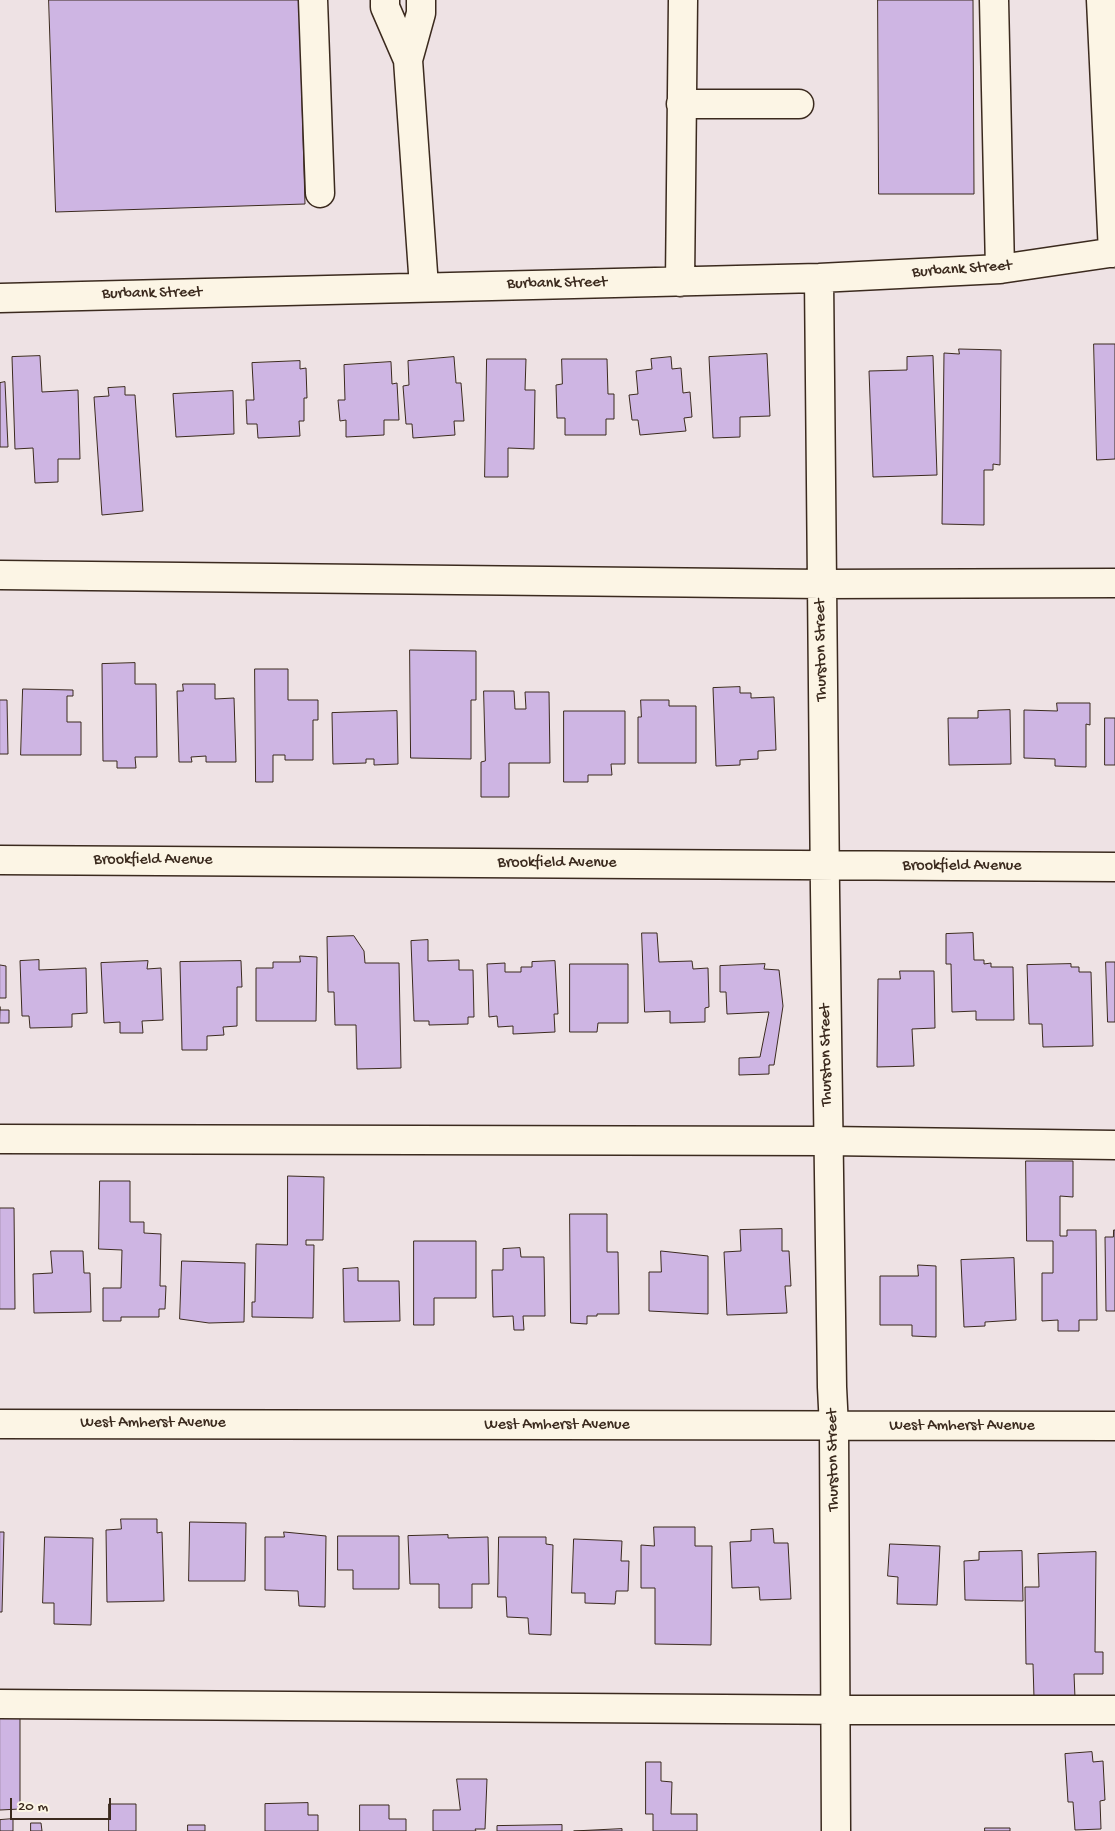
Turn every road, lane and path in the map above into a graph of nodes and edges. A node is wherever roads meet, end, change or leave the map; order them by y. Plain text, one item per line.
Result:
1 (313, 0) edge
2 (385, 0) edge
3 (421, 0) edge
4 (683, 0) edge
5 (994, 0) edge
6 (1101, 0) edge
7 (408, 60) junction
8 (681, 104) junction
9 (799, 104) dead end
10 (320, 193) dead end
11 (1114, 253) edge
12 (1000, 269) junction
13 (819, 278) junction
14 (680, 282) junction
15 (424, 287) junction
16 (0, 298) edge
17 (0, 575) edge
18 (1115, 583) edge
19 (822, 584) junction
20 (0, 860) edge
21 (824, 866) junction
22 (1115, 867) edge
23 (0, 1139) edge
24 (828, 1141) junction
25 (1115, 1145) edge
26 (0, 1424) edge
27 (1115, 1426) edge
28 (834, 1427) junction
29 (0, 1704) edge
30 (835, 1709) junction
31 (1115, 1710) edge
32 (836, 1831) edge

1 - 10 street
2 - 7 street
3 - 7 street
4 - 8 street
5 - 12 street
6 - 11 street
7 - 15 street
8 - 9 street
8 - 14 street
11 - 12 street, Burbank Street
12 - 13 street, Burbank Street
13 - 14 street, Burbank Street
13 - 19 street, Thurston Street
14 - 15 street, Burbank Street
15 - 16 street, Burbank Street
17 - 19 street
18 - 19 street
19 - 21 street, Thurston Street
20 - 21 street, Brookfield Avenue
21 - 22 street, Brookfield Avenue
21 - 24 street, Thurston Street
23 - 24 street
24 - 25 street
24 - 28 street, Thurston Street
26 - 28 street, West Amherst Avenue
27 - 28 street, West Amherst Avenue
28 - 30 street, Thurston Street
29 - 30 street
30 - 31 street
30 - 32 street, Thurston Street

